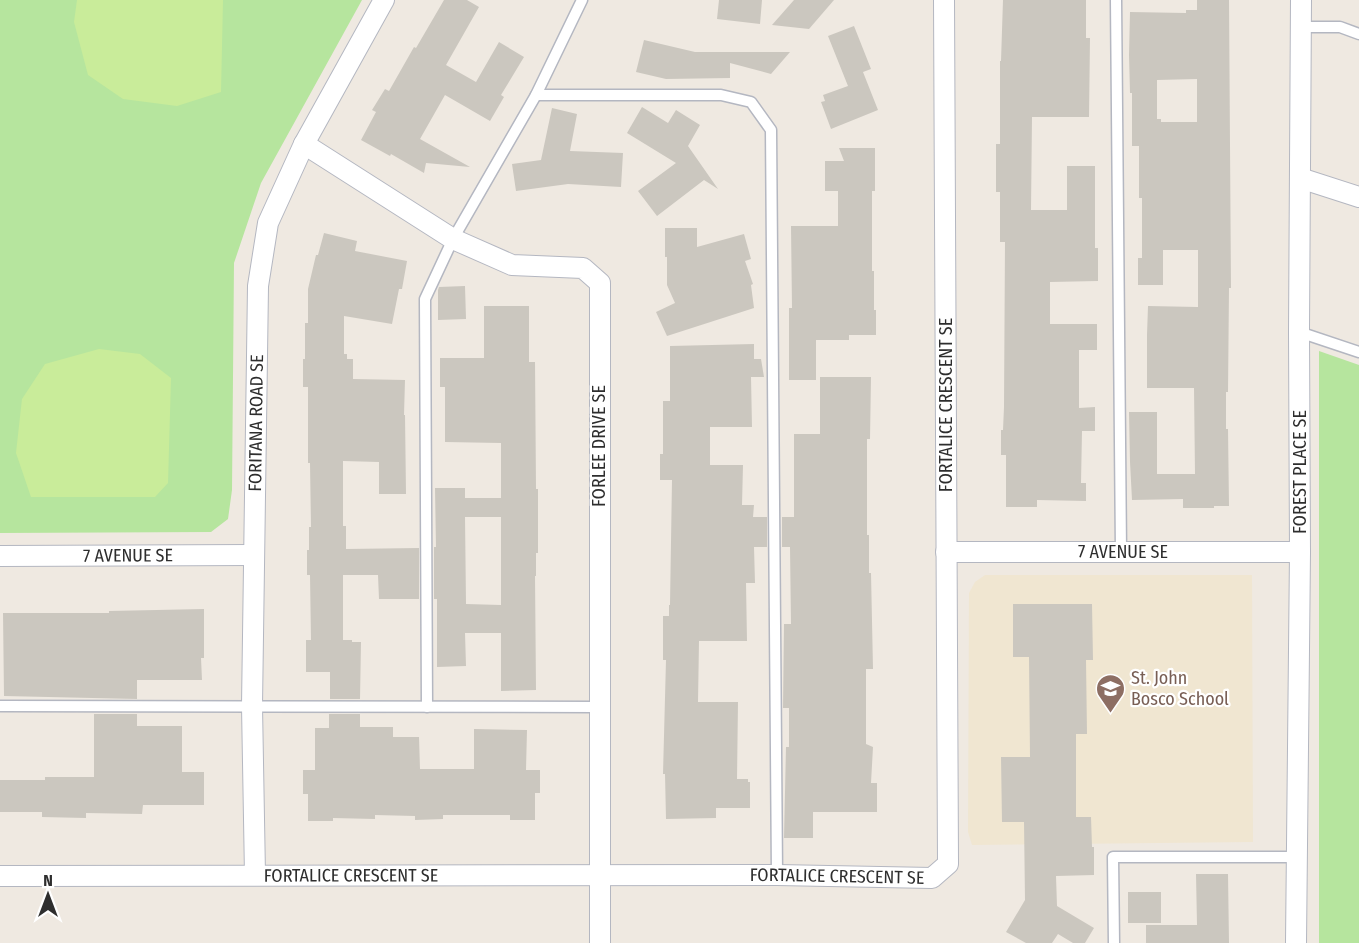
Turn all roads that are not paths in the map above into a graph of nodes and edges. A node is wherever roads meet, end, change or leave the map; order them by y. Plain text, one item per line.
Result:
1 (384, 0) edge
2 (582, 0) edge
3 (944, 0) edge
4 (1116, 0) edge
5 (1301, 0) edge
6 (1301, 27) junction
7 (1359, 34) edge
8 (536, 95) junction
9 (304, 144) junction
10 (1300, 178) junction
11 (1359, 197) edge
12 (453, 239) junction
13 (1299, 332) junction
14 (1359, 352) edge
15 (946, 552) junction
16 (1121, 552) junction
17 (1300, 552) junction
18 (254, 555) junction
19 (0, 556) edge
20 (0, 706) edge
21 (252, 706) junction
22 (426, 707) junction
23 (599, 707) junction
24 (1296, 857) junction
25 (255, 875) junction
26 (777, 875) junction
27 (0, 876) edge
28 (599, 876) junction
29 (600, 943) edge
30 (1114, 943) edge
31 (1296, 943) edge

1 - 9 street, FORITANA ROAD SE
2 - 8 lane
3 - 15 street, FORTALICE CRESCENT SE
4 - 16 lane
5 - 6 street, FOREST PLACE SE
6 - 7 lane
6 - 10 street, FOREST PLACE SE
8 - 12 lane
8 - 26 lane
9 - 12 street, FORLEE DRIVE SE
9 - 18 street, FORITANA ROAD SE
10 - 11 street
10 - 13 street, FOREST PLACE SE
12 - 22 lane
12 - 23 street, FORLEE DRIVE SE
13 - 14 lane
13 - 17 street, FOREST PLACE SE
15 - 16 street, 7 AVENUE SE
15 - 26 street, FORTALICE CRESCENT SE
16 - 17 street, 7 AVENUE SE
17 - 24 street, FOREST PLACE SE
18 - 19 street, 7 AVENUE SE
18 - 21 street, FORITANA ROAD SE
20 - 21 lane
21 - 22 lane
21 - 25 street, FORITANA ROAD SE
22 - 23 lane
23 - 28 street, FORLEE DRIVE SE
24 - 30 lane
24 - 31 street, FOREST PLACE SE
25 - 27 street, FORTALICE CRESCENT SE
25 - 28 street, FORTALICE CRESCENT SE
26 - 28 street, FORTALICE CRESCENT SE
28 - 29 street, FORLEE DRIVE SE

